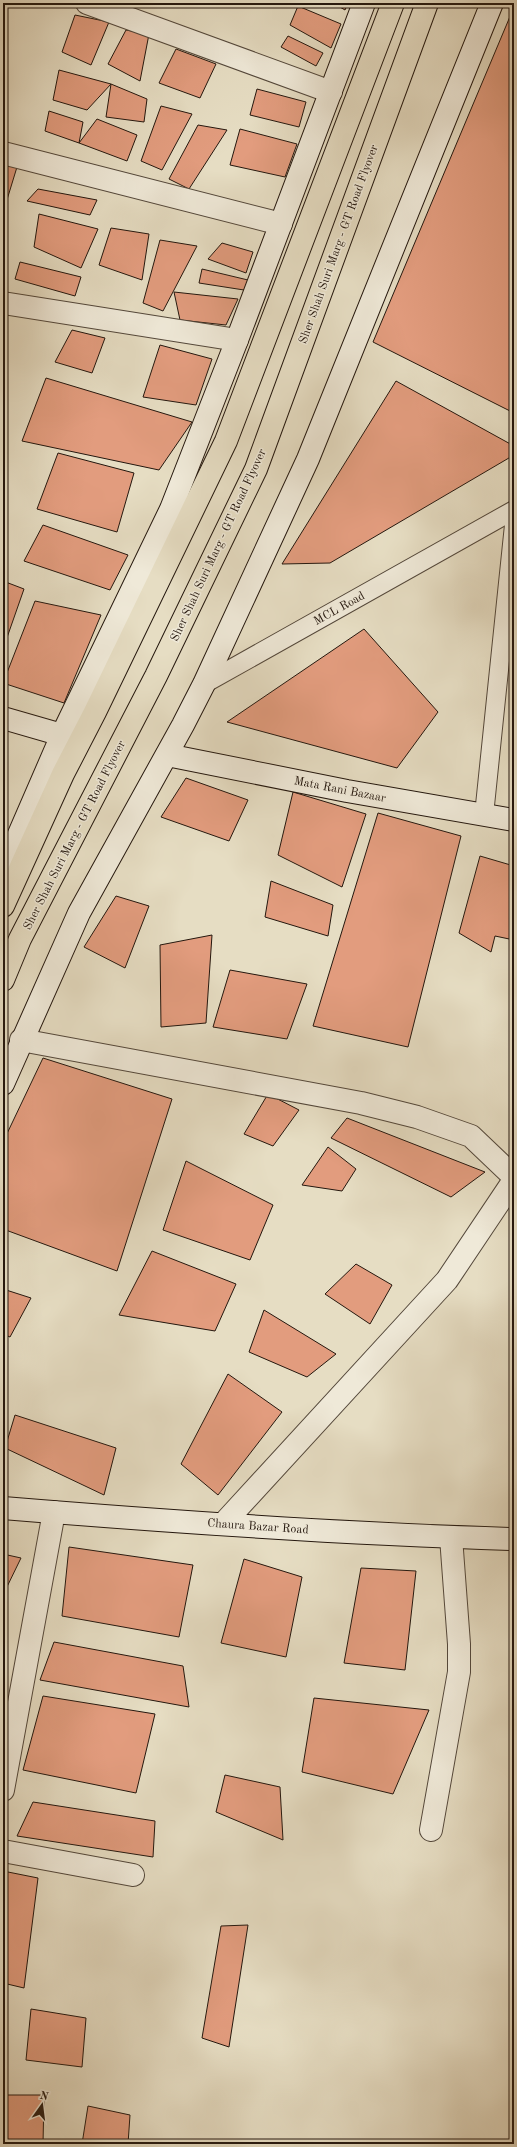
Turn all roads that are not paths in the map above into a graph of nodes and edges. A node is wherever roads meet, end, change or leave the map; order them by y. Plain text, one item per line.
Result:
1 (87, 3) edge
2 (364, 3) edge
3 (393, 3) edge
4 (427, 3) edge
5 (492, 3) edge
6 (331, 92) junction
7 (3, 153) edge
8 (281, 224) junction
9 (3, 303) edge
10 (237, 340) junction
11 (514, 510) edge
12 (514, 526) edge
13 (204, 684) junction
14 (3, 718) edge
15 (62, 735) junction
16 (167, 755) junction
17 (484, 815) junction
18 (514, 820) edge
19 (3, 871) edge
20 (3, 906) edge
21 (3, 980) edge
22 (21, 1040) junction
23 (3, 1084) edge
24 (514, 1178) edge
25 (3, 1508) edge
26 (54, 1512) junction
27 (223, 1524) junction
28 (451, 1537) junction
29 (514, 1539) edge
30 (3, 1790) edge
31 (431, 1830) dead end
32 (3, 1851) edge
33 (133, 1875) dead end

1 - 6 street
2 - 6 street
3 - 20 main road
4 - 21 main road, Sher Shah Suri Marg - GT Road Flyover
5 - 13 street
6 - 8 street
7 - 8 street
8 - 10 street
9 - 10 street
10 - 15 street
11 - 13 lane, MCL Road
12 - 17 lane
13 - 16 street
14 - 15 street
15 - 19 street
16 - 17 street, Mata Rani Bazaar
16 - 22 street
17 - 18 street, Mata Rani Bazaar
22 - 23 street
22 - 24 street
24 - 27 street
25 - 26 street, Chaura Bazar Road
26 - 27 street, Chaura Bazar Road
26 - 30 street
27 - 28 street, Chaura Bazar Road
28 - 29 street, Chaura Bazar Road
28 - 31 street
32 - 33 street

